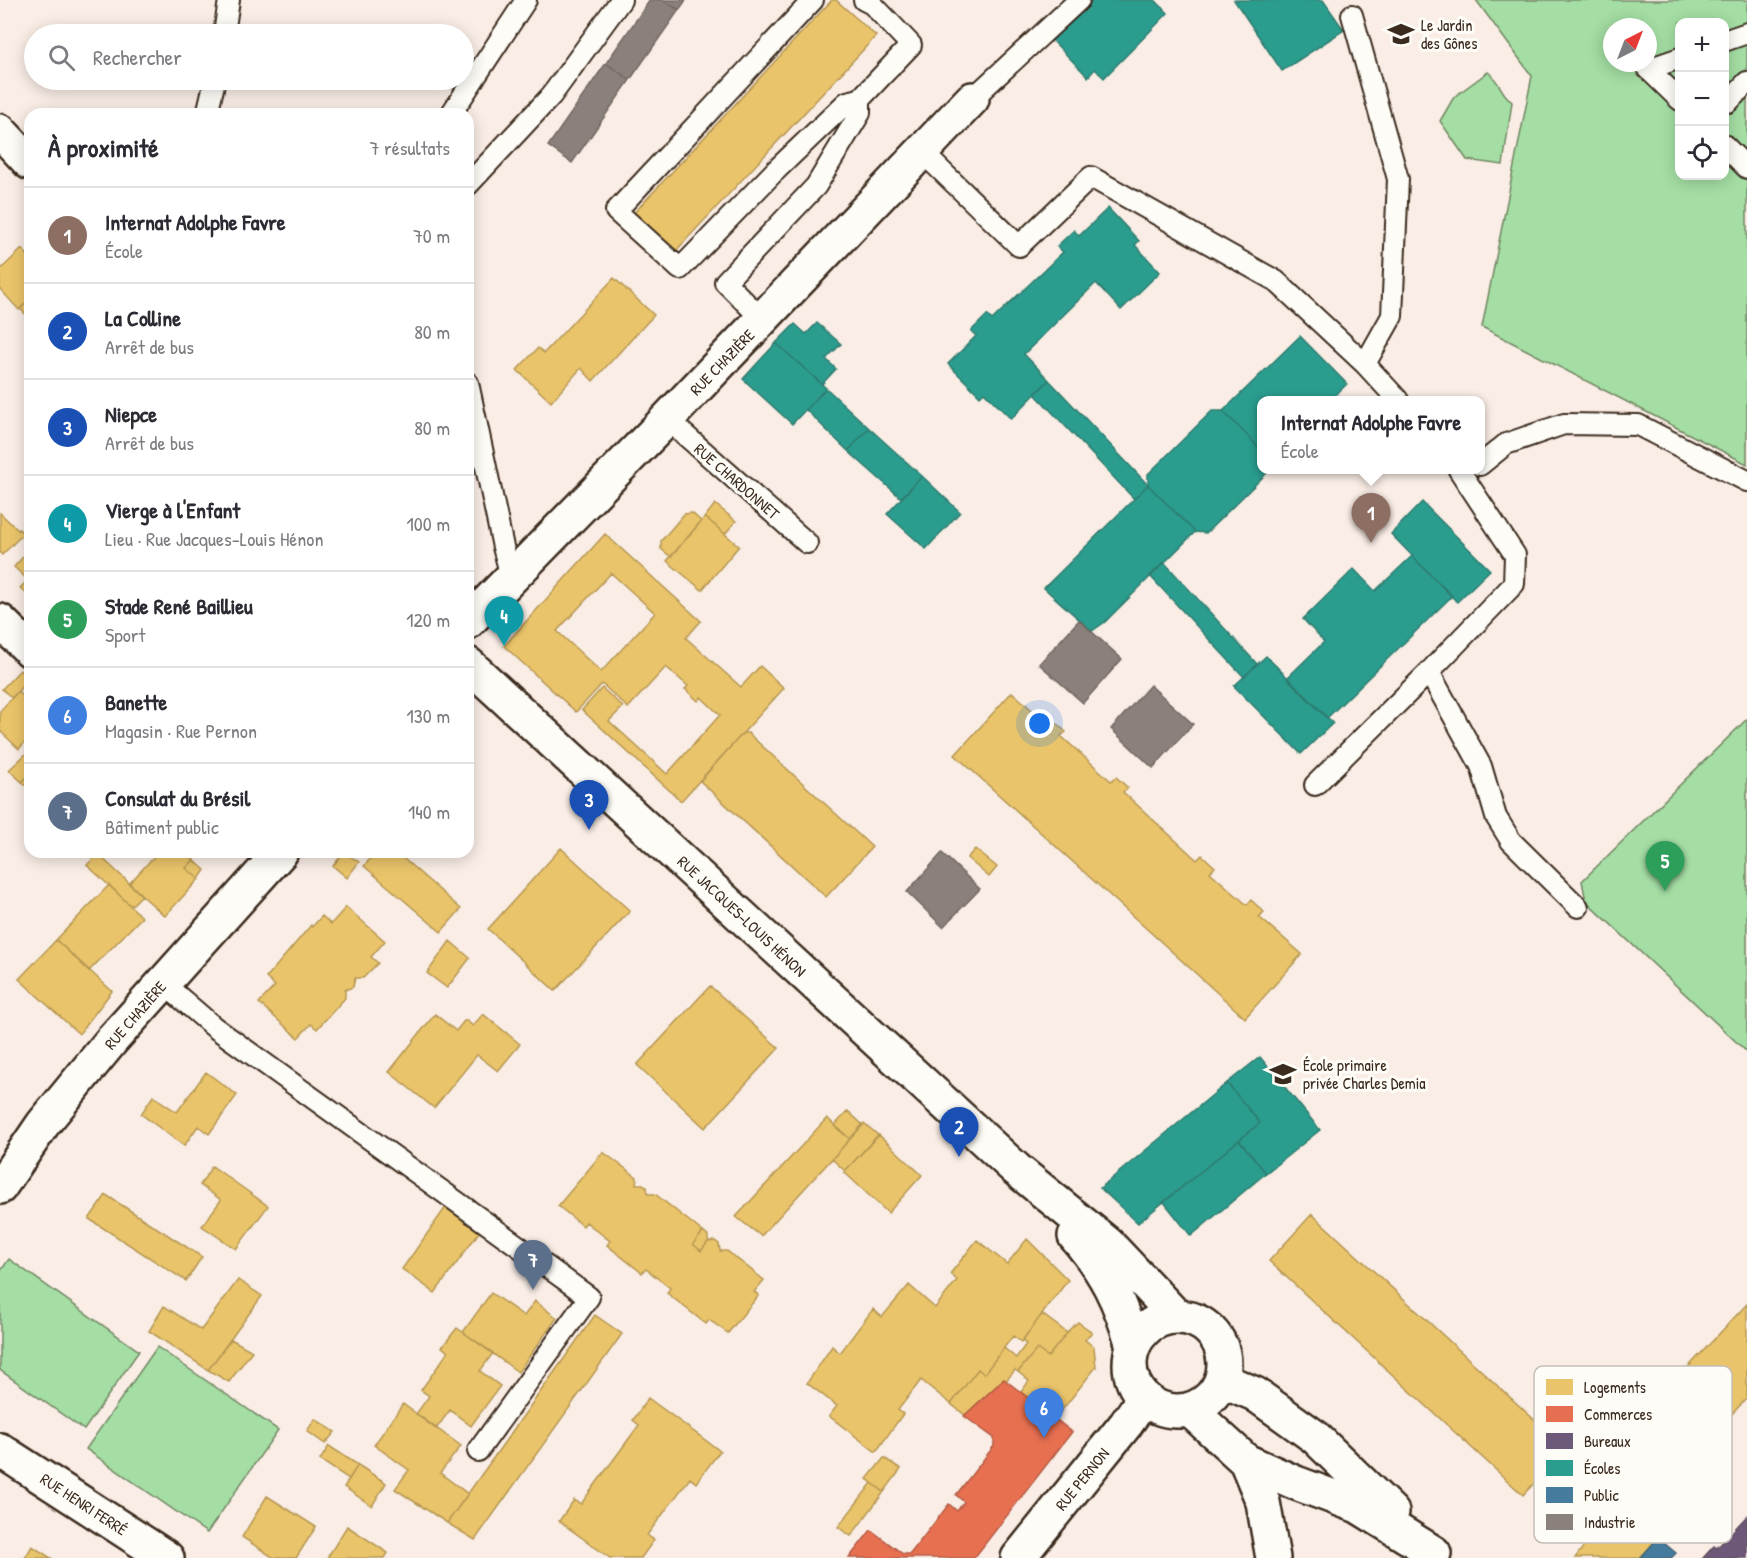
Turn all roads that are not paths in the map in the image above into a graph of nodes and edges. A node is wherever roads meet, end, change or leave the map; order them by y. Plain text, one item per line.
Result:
1 (229, 0) edge
2 (526, 0) edge
3 (621, 0) edge
4 (813, 0) edge
5 (864, 0) edge
6 (1079, 0) edge
7 (1352, 15) dead end
8 (225, 24) edge
9 (1747, 33) edge
10 (1729, 40) edge
11 (1675, 60) edge
12 (474, 79) edge
13 (1747, 82) edge
14 (212, 90) edge
15 (467, 90) edge
16 (1675, 95) edge
17 (860, 99) junction
18 (972, 99) joint
19 (1729, 101) edge
20 (208, 108) edge
21 (455, 108) edge
22 (0, 131) edge
23 (1729, 149) edge
24 (922, 152) junction
25 (24, 157) edge
26 (1747, 168) edge
27 (474, 179) edge
28 (762, 319) junction
29 (1365, 364) junction
30 (1394, 396) edge
31 (474, 411) edge
32 (667, 419) junction
33 (1485, 459) edge
34 (1472, 474) edge
35 (1747, 481) edge
36 (807, 543) dead end
37 (512, 576) junction
38 (474, 616) edge
39 (0, 621) edge
40 (24, 644) edge
41 (474, 670) edge
42 (1429, 672) junction
43 (1315, 785) dead end
44 (262, 859) edge
45 (1578, 907) dead end
46 (163, 983) junction
47 (1016, 1169) junction
48 (0, 1186) edge
49 (1177, 1317) junction
50 (1133, 1346) junction
51 (1222, 1380) junction
52 (1144, 1398) junction
53 (1190, 1410) junction
54 (0, 1450) edge
55 (478, 1451) dead end
56 (1246, 1461) junction
57 (1437, 1555) edge
58 (167, 1558) edge
59 (1018, 1558) edge
60 (1274, 1558) edge

1 - 8 lane
2 - 12 lane
3 - 27 lane
4 - 17 lane
5 - 17 lane
6 - 18 lane
7 - 29 lane
9 - 10 lane
11 - 16 lane
13 - 19 lane
14 - 20 lane
15 - 21 lane
17 - 28 lane
18 - 24 street, RUE CHAZIÈRE
22 - 25 street
23 - 26 lane
24 - 28 street, RUE CHAZIÈRE
24 - 29 lane
28 - 32 street, RUE CHAZIÈRE
29 - 30 lane
31 - 37 lane
32 - 36 lane, RUE CHARDONNET
32 - 37 street, RUE CHAZIÈRE
33 - 35 lane
34 - 42 lane
37 - 38 street, RUE CHAZIÈRE
39 - 40 street
41 - 47 street, RUE JACQUES-LOUIS HÉNON
42 - 43 lane
42 - 45 lane
44 - 46 street, RUE CHAZIÈRE
46 - 48 street, RUE CHAZIÈRE
46 - 55 lane
47 - 49 street, RUE JACQUES-LOUIS HÉNON
47 - 50 street, RUE JACQUES-LOUIS HÉNON
49 - 50 street
49 - 51 street, RUE JACQUES-LOUIS HÉNON
50 - 52 street, RUE JACQUES-LOUIS HÉNON
51 - 53 street
51 - 57 street
52 - 53 street
52 - 59 street, RUE PERNON
53 - 56 street
54 - 58 street, RUE HENRI FERRÉ
56 - 57 street
56 - 60 street

